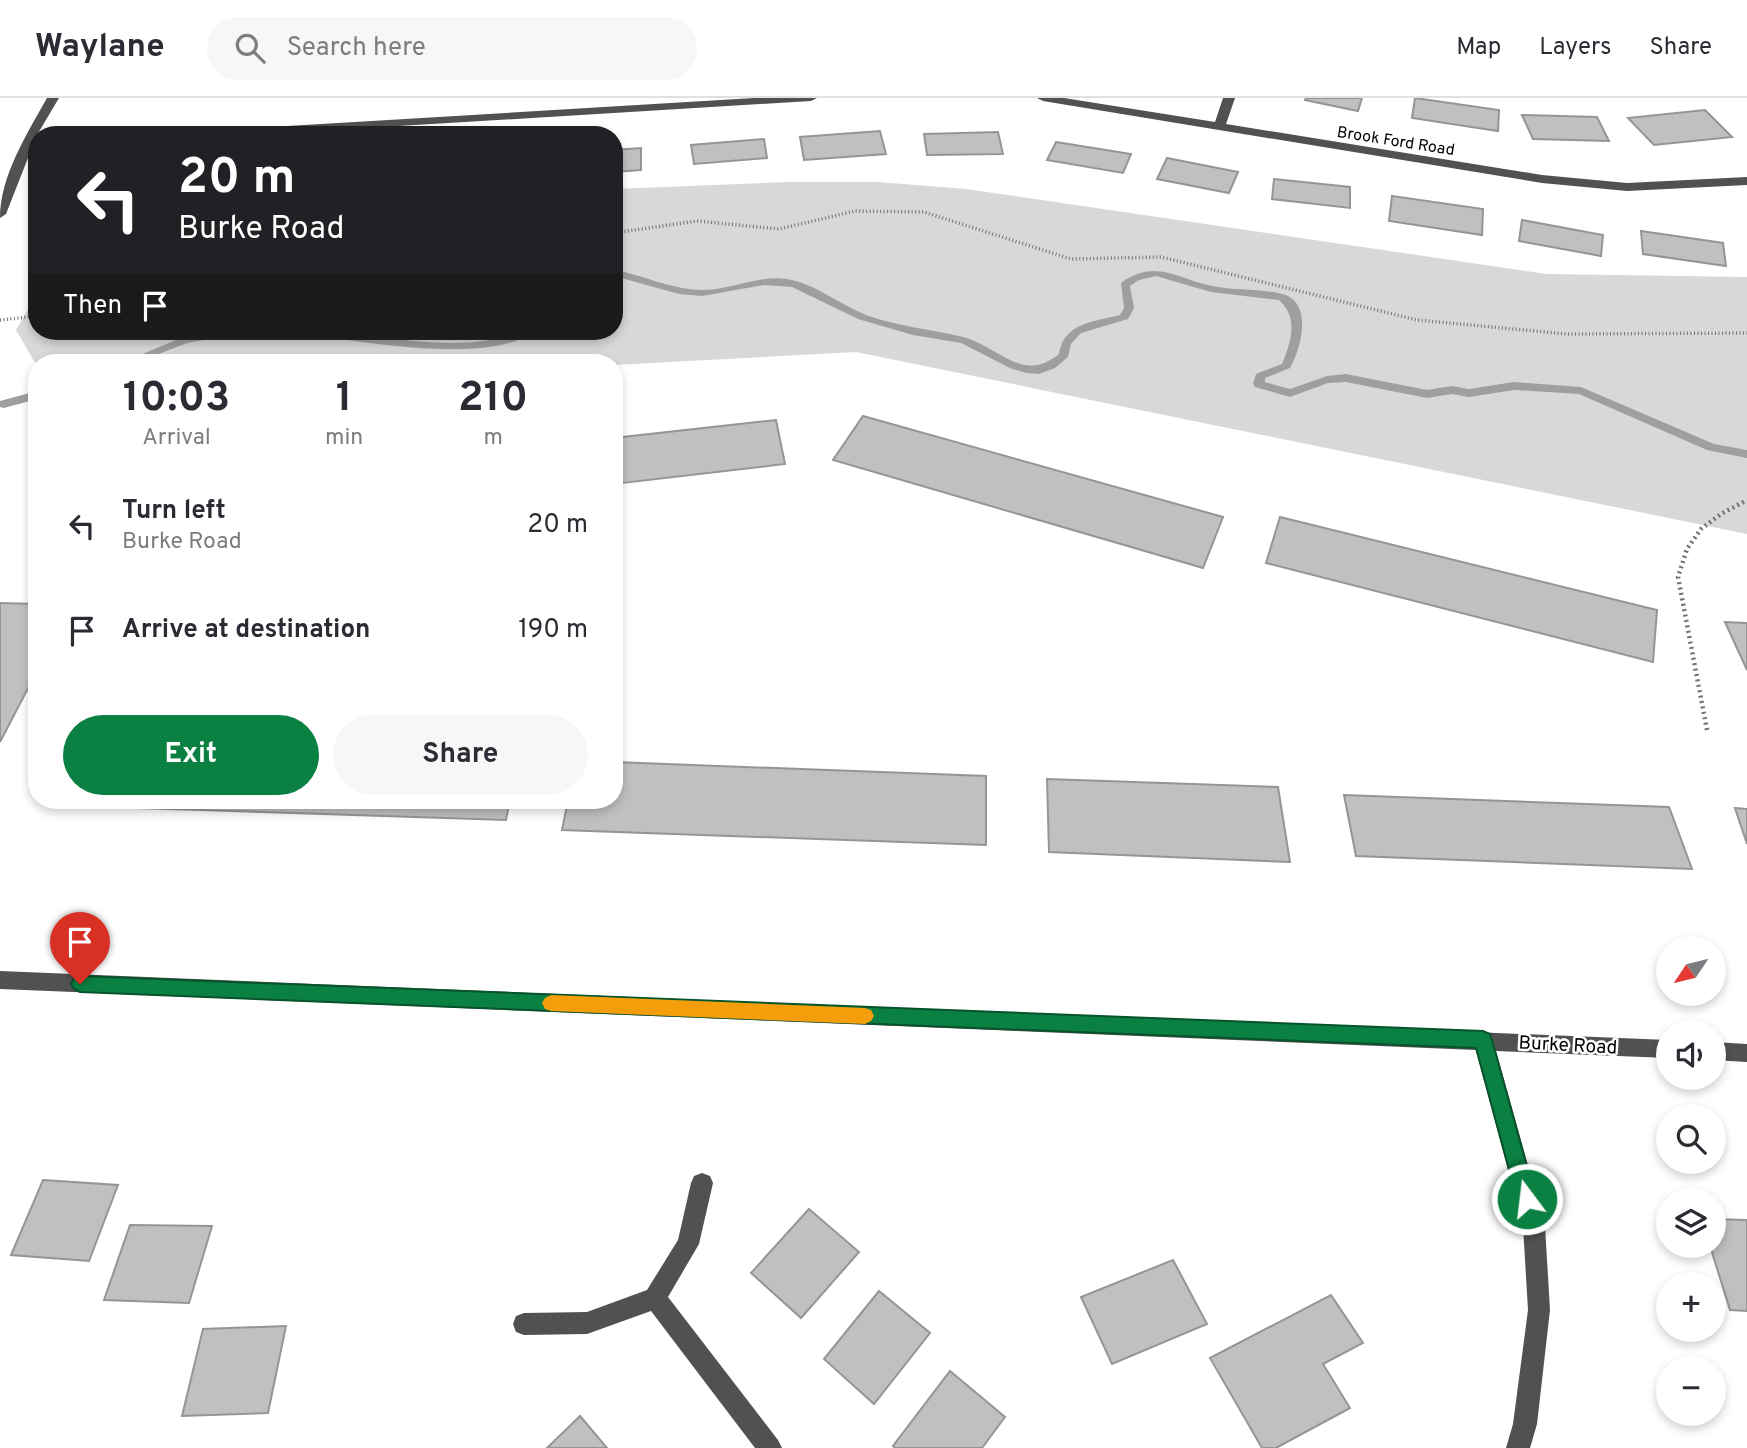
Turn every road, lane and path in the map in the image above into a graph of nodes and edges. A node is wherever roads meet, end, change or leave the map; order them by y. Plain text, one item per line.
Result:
1 (52, 98) edge
2 (811, 98) edge
3 (1043, 98) edge
4 (1229, 98) edge
5 (40, 126) edge
6 (340, 126) edge
7 (1219, 127) junction
8 (28, 155) edge
9 (1747, 181) edge
10 (0, 214) edge
11 (623, 232) edge
12 (28, 317) edge
13 (0, 320) edge
14 (1747, 333) edge
15 (1747, 500) edge
16 (1706, 730) dead end
17 (0, 980) edge
18 (1483, 1040) junction
19 (1656, 1048) edge
20 (1726, 1052) edge
21 (1747, 1053) edge
22 (702, 1183) dead end
23 (654, 1298) junction
24 (524, 1324) dead end
25 (770, 1448) edge
26 (1518, 1448) edge

1 - 5 street
2 - 6 street
3 - 7 street, Brook Ford Road
4 - 7 street
7 - 9 street, Brook Ford Road
8 - 10 street
11 - 14 path
12 - 13 path
15 - 16 path
17 - 18 street, Burke Road
18 - 19 street, Burke Road
18 - 26 street
20 - 21 street
22 - 23 street
23 - 24 street
23 - 25 street

